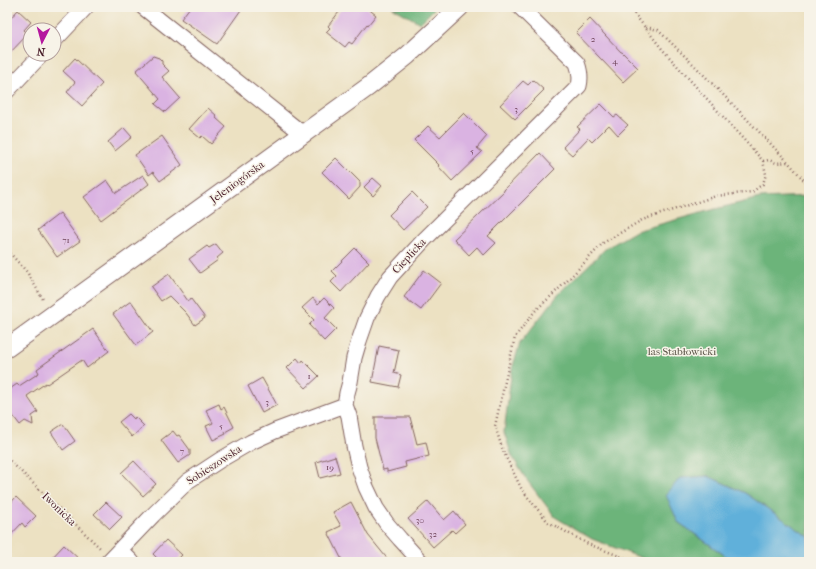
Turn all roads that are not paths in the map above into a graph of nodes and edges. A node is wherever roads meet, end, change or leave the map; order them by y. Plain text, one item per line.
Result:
1 (86, 7) edge
2 (143, 7) edge
3 (460, 7) edge
4 (520, 7) edge
5 (62, 32) edge
6 (34, 62) edge
7 (7, 91) edge
8 (303, 134) junction
9 (7, 348) edge
10 (345, 405) junction
11 (113, 557) edge
12 (132, 562) edge
13 (421, 562) edge

1 - 5 street
2 - 8 street
3 - 8 street, Jeleniogórska
4 - 10 street, Cieplicka
6 - 7 street
8 - 9 street, Jeleniogórska
10 - 11 street, Sobieszowska
10 - 13 street, Cieplicka
11 - 12 street

